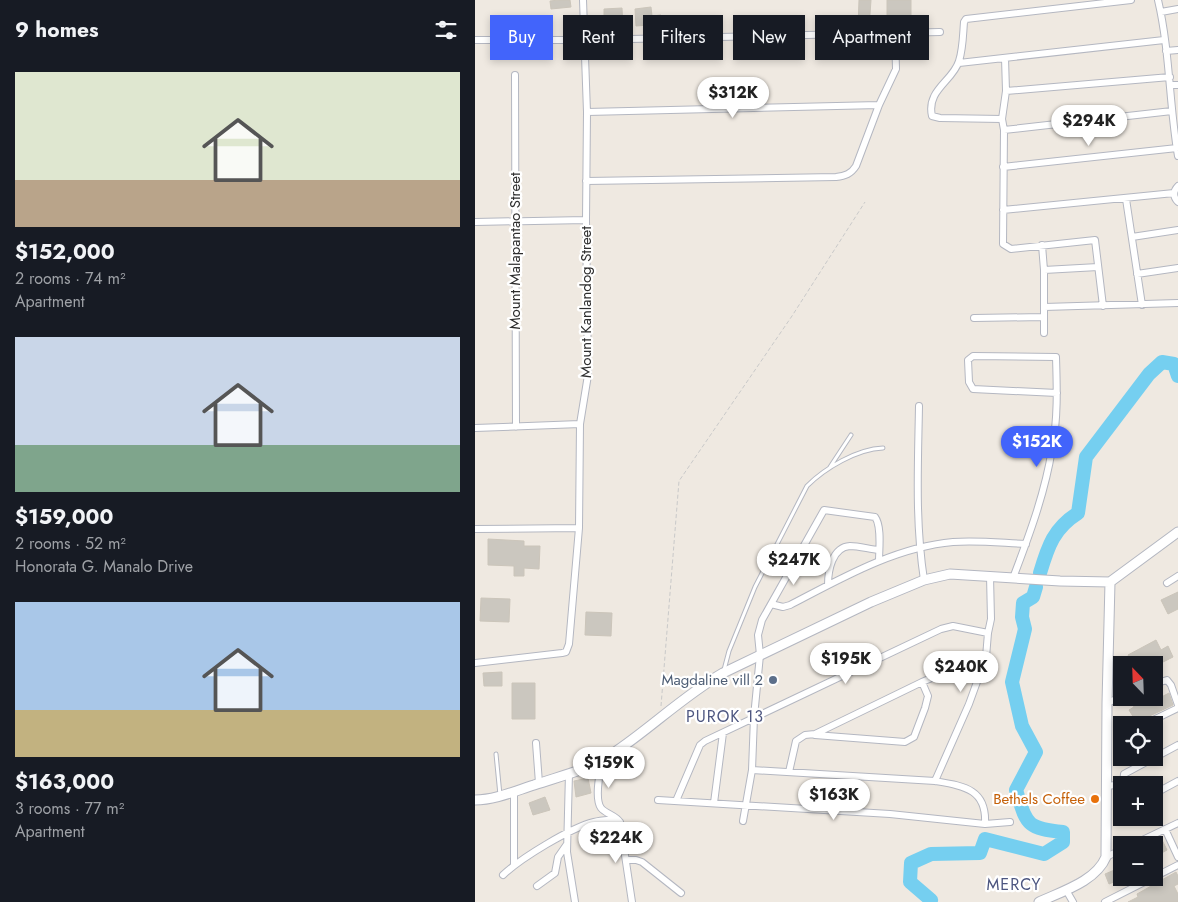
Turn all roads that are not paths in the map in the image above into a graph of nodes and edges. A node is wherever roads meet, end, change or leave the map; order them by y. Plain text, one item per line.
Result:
1 (583, 0) edge
2 (1131, 0) edge
3 (1158, 0) edge
4 (1178, 9) edge
5 (1161, 12) junction
6 (584, 15) edge
7 (929, 32) edge
8 (940, 32) dead end
9 (815, 36) edge
10 (633, 39) edge
11 (475, 40) edge
12 (563, 40) edge
13 (1164, 40) junction
14 (1178, 50) edge
15 (1166, 52) junction
16 (1005, 58) junction
17 (586, 60) edge
18 (896, 60) edge
19 (959, 63) junction
20 (515, 75) dead end
21 (1170, 77) junction
22 (1170, 85) junction
23 (1178, 85) edge
24 (1006, 91) junction
25 (879, 105) junction
26 (1172, 111) junction
27 (587, 112) junction
28 (1002, 119) junction
29 (1176, 122) edge
30 (1004, 130) junction
31 (1177, 148) junction
32 (1178, 156) edge
33 (1003, 167) junction
34 (586, 181) junction
35 (1178, 186) edge
36 (1174, 193) junction
37 (1126, 199) junction
38 (1178, 202) edge
39 (1003, 210) junction
40 (586, 220) junction
41 (515, 221) junction
42 (475, 222) edge
43 (1178, 230) edge
44 (1131, 237) junction
45 (1042, 245) junction
46 (1098, 267) junction
47 (1178, 268) edge
48 (1044, 270) junction
49 (1137, 274) junction
50 (1178, 303) edge
51 (1142, 305) junction
52 (1103, 306) junction
53 (1044, 307) junction
54 (1044, 317) junction
55 (974, 318) dead end
56 (1044, 333) dead end
57 (1057, 393) junction
58 (919, 406) dead end
59 (580, 424) junction
60 (516, 427) junction
61 (475, 428) edge
62 (851, 435) dead end
63 (883, 448) dead end
64 (830, 467) junction
65 (475, 528) edge
66 (579, 528) junction
67 (1178, 532) edge
68 (1026, 544) junction
69 (919, 548) junction
70 (879, 550) junction
71 (879, 561) junction
72 (990, 576) junction
73 (1178, 576) edge
74 (1013, 578) junction
75 (924, 580) junction
76 (1110, 582) junction
77 (1167, 583) dead end
78 (828, 585) junction
79 (771, 604) junction
80 (988, 633) junction
81 (760, 655) junction
82 (475, 663) edge
83 (980, 671) junction
84 (723, 673) junction
85 (1163, 681) edge
86 (922, 682) junction
87 (1113, 700) edge
88 (1107, 703) junction
89 (1178, 706) edge
90 (1160, 716) edge
91 (754, 717) junction
92 (723, 733) junction
93 (815, 734) junction
94 (536, 743) dead end
95 (1178, 745) edge
96 (496, 754) dead end
97 (601, 760) junction
98 (752, 770) junction
99 (789, 772) junction
100 (569, 773) junction
101 (1124, 776) edge
102 (935, 781) junction
103 (1178, 781) edge
104 (539, 783) junction
105 (1107, 786) junction
106 (1113, 786) edge
107 (1163, 789) edge
108 (514, 791) junction
109 (500, 796) junction
110 (475, 800) edge
111 (658, 800) dead end
112 (676, 801) junction
113 (714, 803) junction
114 (745, 805) junction
115 (617, 819) junction
116 (743, 821) dead end
117 (1010, 822) dead end
118 (1178, 823) edge
119 (985, 824) junction
120 (1165, 828) junction
121 (569, 832) junction
122 (1149, 836) edge
123 (568, 843) junction
124 (1113, 854) edge
125 (1106, 857) junction
126 (1178, 857) edge
127 (626, 860) junction
128 (514, 865) junction
129 (1178, 865) edge
130 (503, 875) dead end
131 (537, 886) dead end
132 (1066, 890) junction
133 (681, 893) dead end
134 (575, 902) edge
135 (633, 902) edge
136 (1039, 902) edge
137 (1073, 902) edge
138 (1105, 902) edge

1 - 6 street, Mount Kanlandog Street
2 - 19 street
3 - 5 street
4 - 5 street
5 - 13 street
7 - 8 street
9 - 10 street
11 - 12 street
13 - 15 street
13 - 16 street
14 - 15 street
15 - 21 street
16 - 19 street
16 - 24 street
17 - 27 street, Mount Kanlandog Street
18 - 25 street
19 - 28 street
20 - 41 street, Mount Malapantao Street
21 - 22 street
21 - 24 street
22 - 23 street
22 - 26 street
24 - 28 street
25 - 27 street
25 - 34 street
26 - 29 street
26 - 30 street
27 - 34 street, Mount Kanlandog Street
28 - 30 street
29 - 31 street
30 - 33 street
31 - 32 street
31 - 33 street
33 - 39 street
34 - 40 street, Mount Kanlandog Street
35 - 36 street
36 - 37 street
36 - 38 street
37 - 39 street
37 - 44 street
39 - 45 street
40 - 41 street
40 - 59 street, Mount Kanlandog Street
41 - 42 street
41 - 60 street, Mount Malapantao Street
43 - 44 street
44 - 49 street
45 - 46 street
45 - 48 street
46 - 48 street
46 - 52 street
47 - 49 street
48 - 53 street
49 - 51 street
50 - 51 street
51 - 52 street
52 - 53 street
53 - 54 street
54 - 55 street
54 - 56 street
57 - 57 street
57 - 68 street
58 - 69 street
59 - 60 street
59 - 66 street, Mount Kanlandog Street
60 - 61 street
62 - 64 lane
63 - 64 lane
64 - 84 lane
65 - 66 street
66 - 82 street, Mount Kanlandog Street
67 - 76 street
68 - 69 street
68 - 74 street
69 - 71 street
69 - 75 street
70 - 71 street
70 - 78 street
70 - 79 street
71 - 78 street
72 - 74 street
72 - 75 street
72 - 80 street
73 - 77 street
74 - 76 street
75 - 81 street
76 - 88 street
78 - 79 street
79 - 81 street
80 - 83 street
80 - 91 street
81 - 84 street
81 - 91 street
83 - 86 street
83 - 102 street
84 - 97 street
85 - 89 street
86 - 93 street
86 - 93 street
87 - 88 street
88 - 105 street
89 - 90 street
91 - 92 street
91 - 98 street
92 - 112 street
92 - 113 street
93 - 99 street
94 - 104 street
95 - 101 street
96 - 109 lane
97 - 100 street
97 - 115 street
98 - 99 street
98 - 114 street
99 - 102 street
100 - 104 street
100 - 121 street
102 - 119 street
103 - 107 street
104 - 108 street
105 - 106 street
105 - 125 street
108 - 109 street
108 - 128 street
109 - 110 street
111 - 112 street
112 - 113 street
113 - 114 street
114 - 116 street
114 - 119 street
115 - 121 street
115 - 127 street
117 - 119 street
118 - 120 street
120 - 122 street
120 - 126 street
121 - 123 street
121 - 128 street
123 - 131 street
123 - 134 street
124 - 125 street
125 - 132 street
127 - 133 street
127 - 135 street
128 - 130 street
129 - 138 street
132 - 136 street
132 - 137 street

